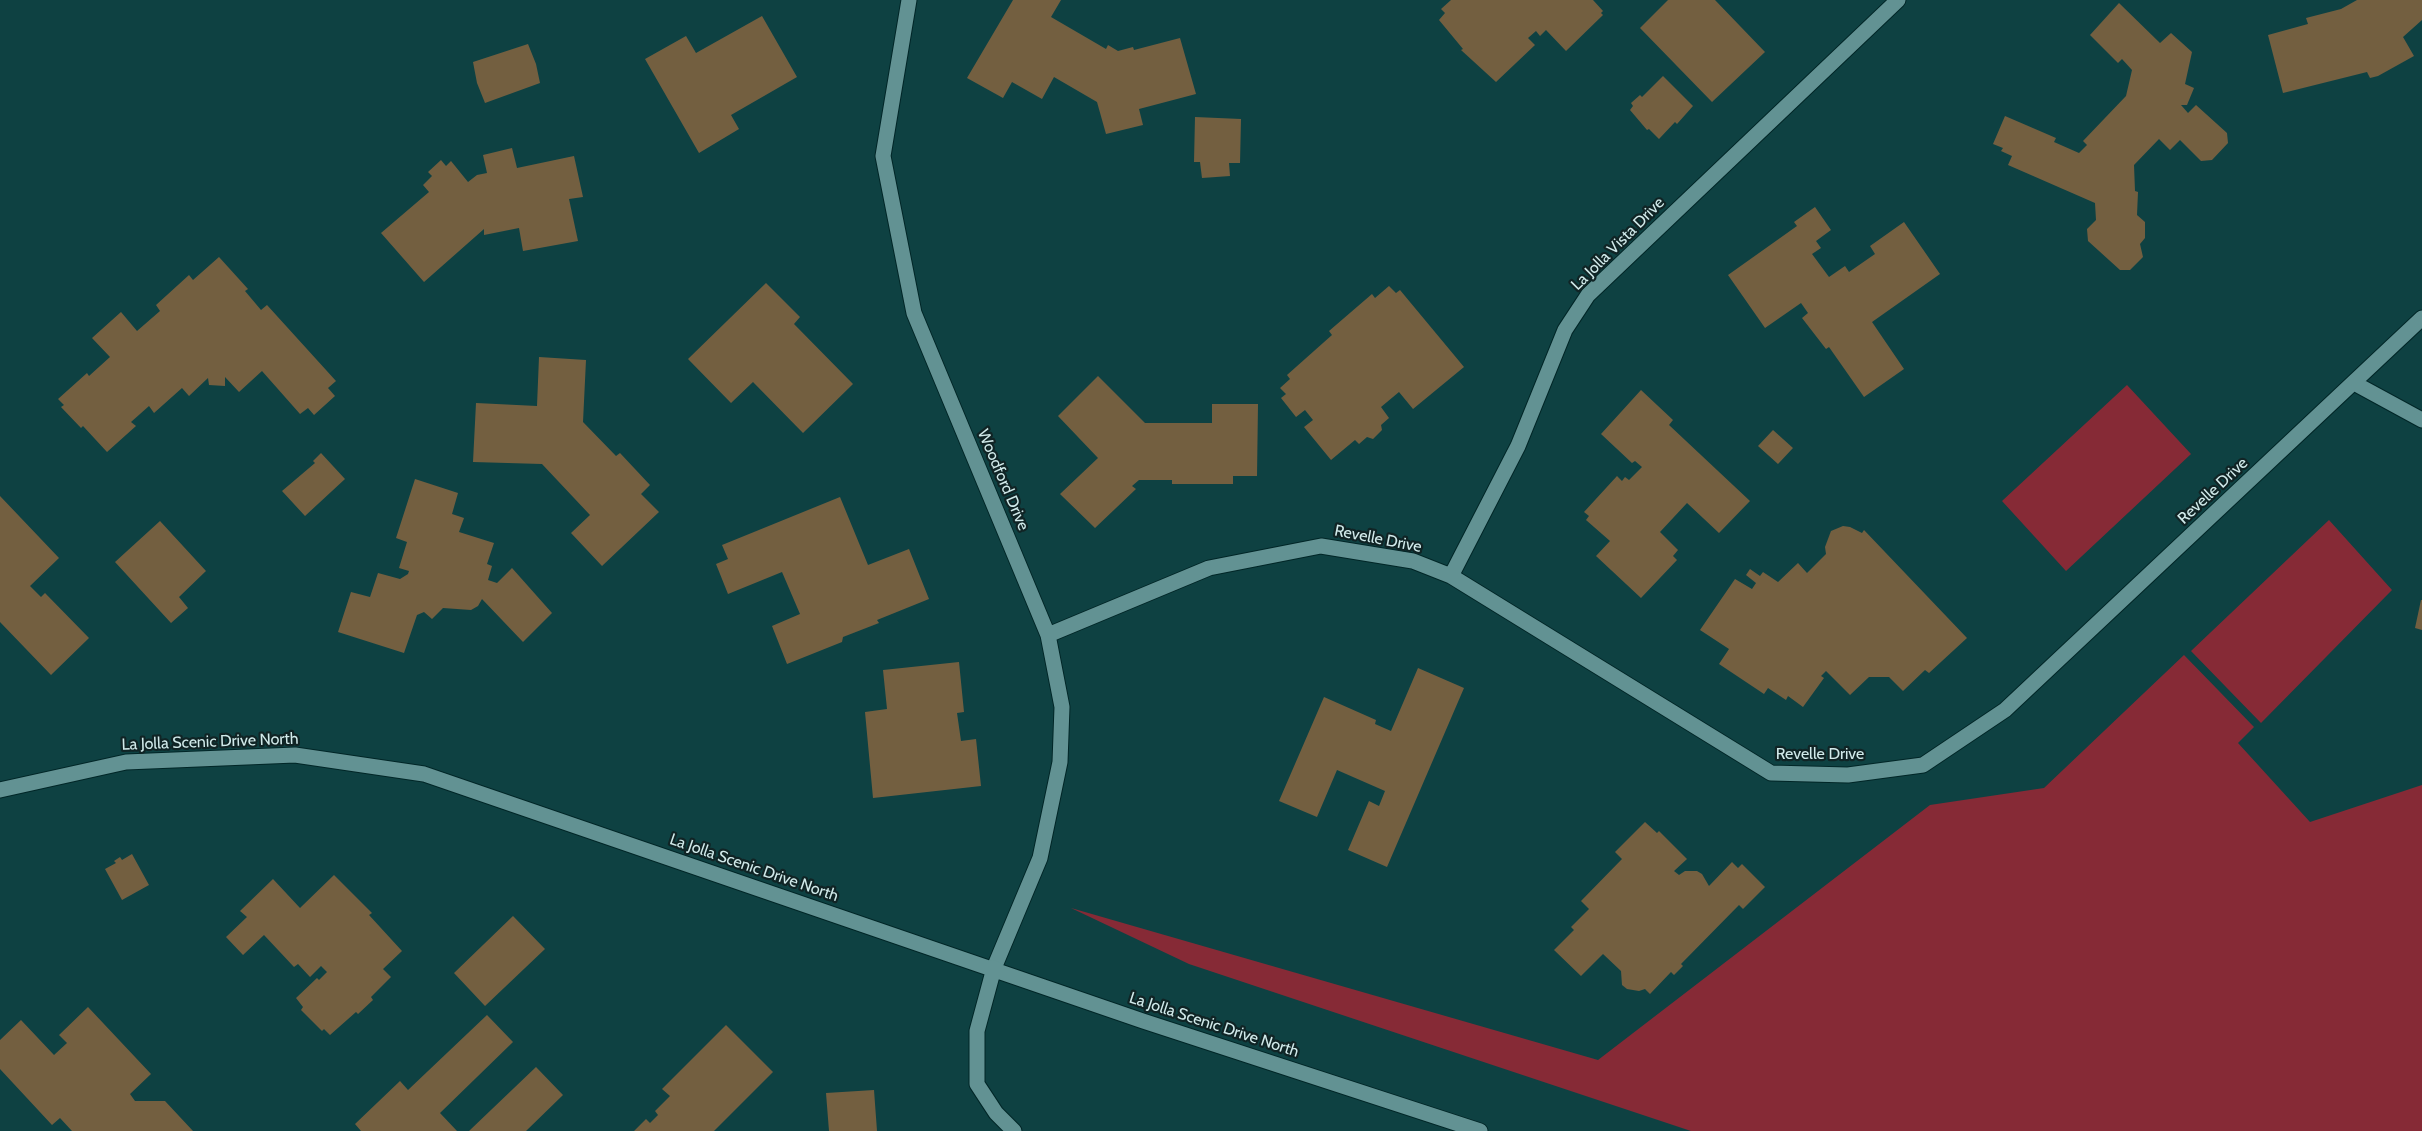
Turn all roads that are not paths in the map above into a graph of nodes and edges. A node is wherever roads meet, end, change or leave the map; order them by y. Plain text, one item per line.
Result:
1 (909, 0) edge
2 (1898, 0) edge
3 (2422, 318) edge
4 (2354, 383) junction
5 (2422, 420) edge
6 (1451, 576) junction
7 (1048, 635) junction
8 (0, 790) edge
9 (993, 968) junction
10 (1014, 1131) edge
11 (1480, 1131) edge

1 - 7 street, Woodford Drive
2 - 6 street, La Jolla Vista Drive
3 - 4 street, Revelle Drive
4 - 5 street
4 - 6 street, Revelle Drive
6 - 7 street, Revelle Drive
7 - 9 street, Woodford Drive
8 - 9 street, La Jolla Scenic Drive North
9 - 10 street, Woodford Drive
9 - 11 street, La Jolla Scenic Drive North

